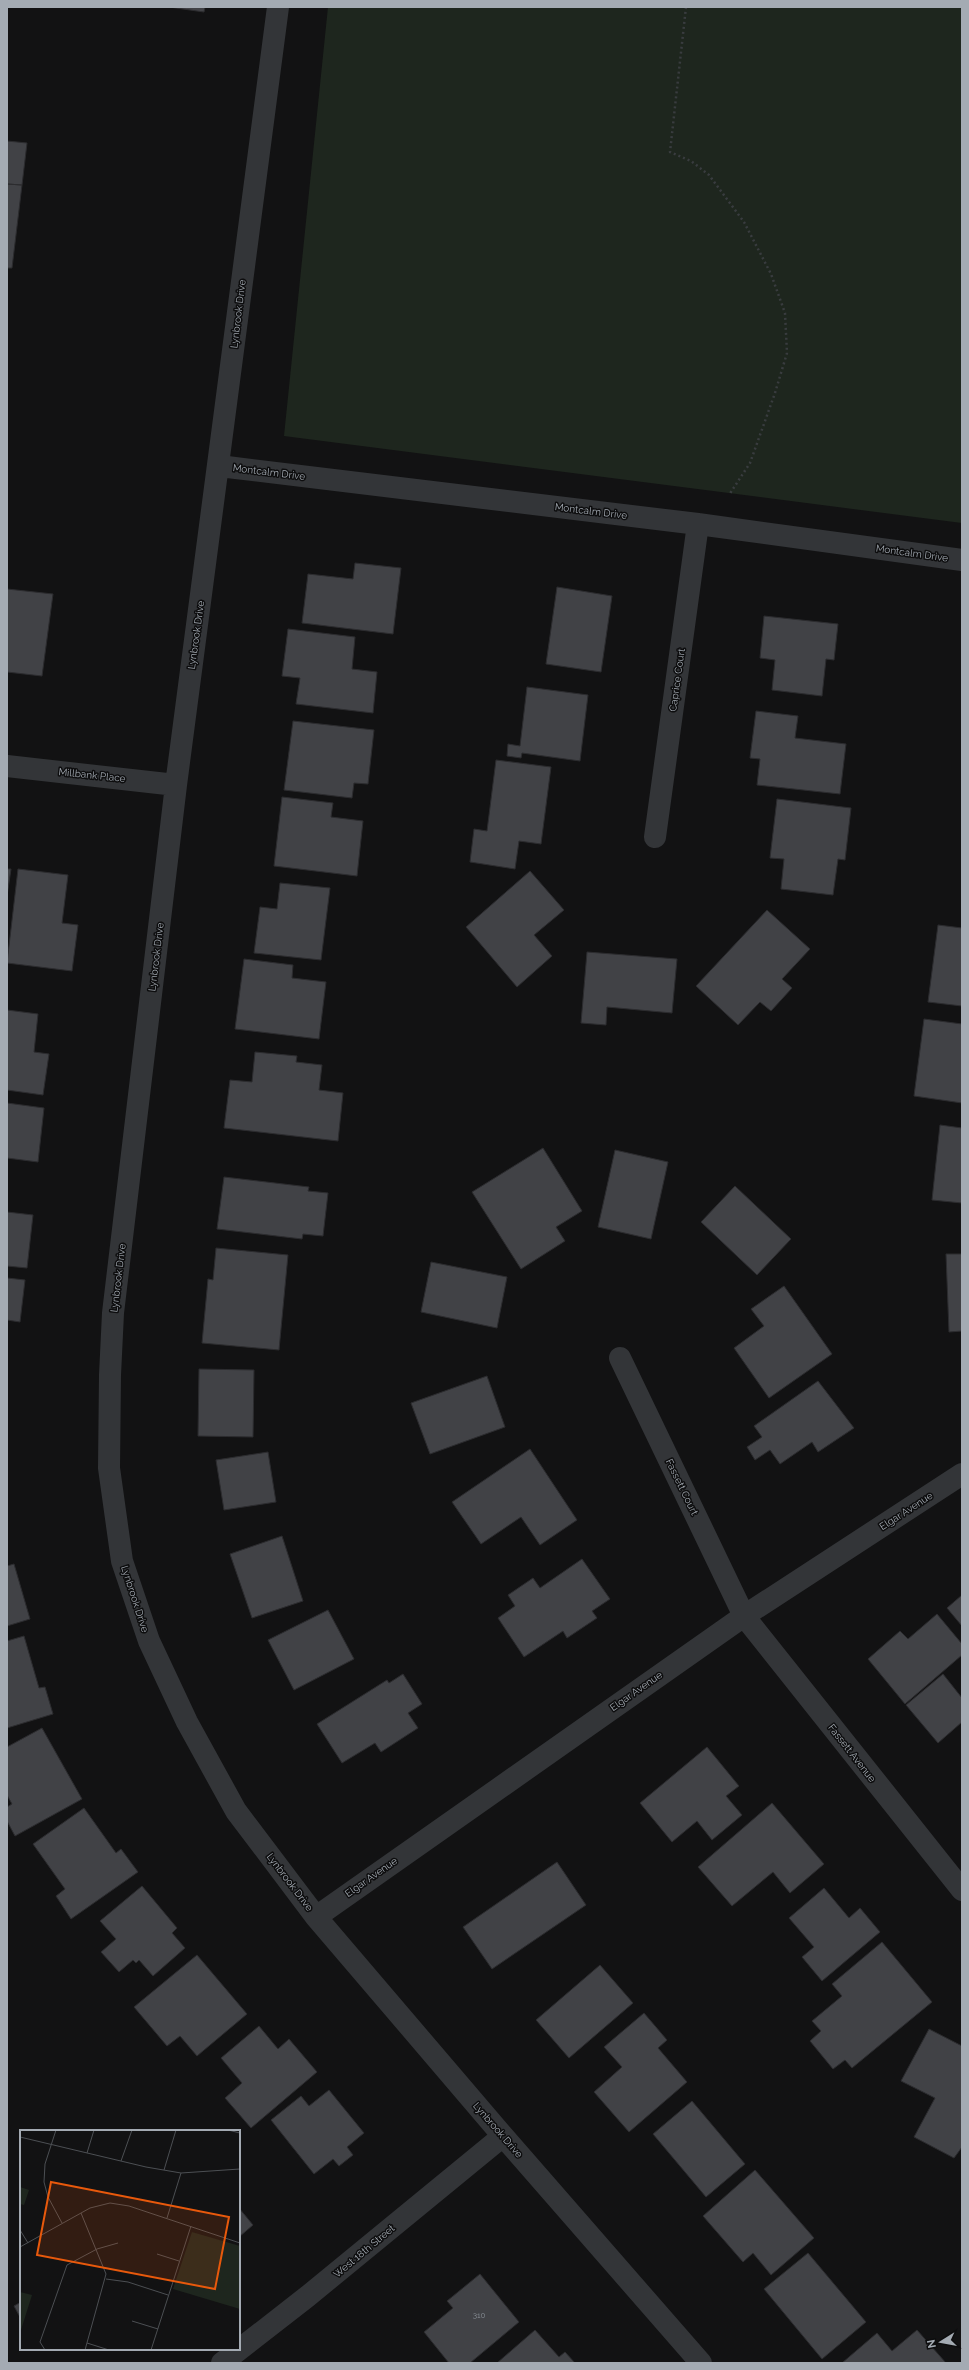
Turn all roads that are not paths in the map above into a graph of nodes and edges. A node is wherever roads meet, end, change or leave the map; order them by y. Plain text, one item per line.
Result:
1 (278, 7) edge
2 (219, 466) junction
3 (698, 524) junction
4 (962, 560) edge
5 (7, 766) edge
6 (176, 785) junction
7 (655, 837) dead end
8 (620, 1358) dead end
9 (962, 1474) edge
10 (744, 1616) junction
11 (962, 1890) edge
12 (316, 1916) junction
13 (503, 2136) junction
14 (240, 2349) edge
15 (239, 2350) edge
16 (222, 2363) edge
17 (701, 2363) edge

1 - 2 street, Lynbrook Drive
2 - 3 street, Montcalm Drive
2 - 6 street, Lynbrook Drive
3 - 4 street, Montcalm Drive
3 - 7 street, Caprice Court
5 - 6 street, Millbank Place
6 - 12 street, Lynbrook Drive
8 - 10 street, Fassett Court
9 - 10 street, Elgar Avenue
10 - 11 street, Fassett Avenue
10 - 12 street, Elgar Avenue
12 - 13 street, Lynbrook Drive
13 - 14 street, West 18th Street
13 - 17 street, Lynbrook Drive
15 - 16 street, West 18th Street

